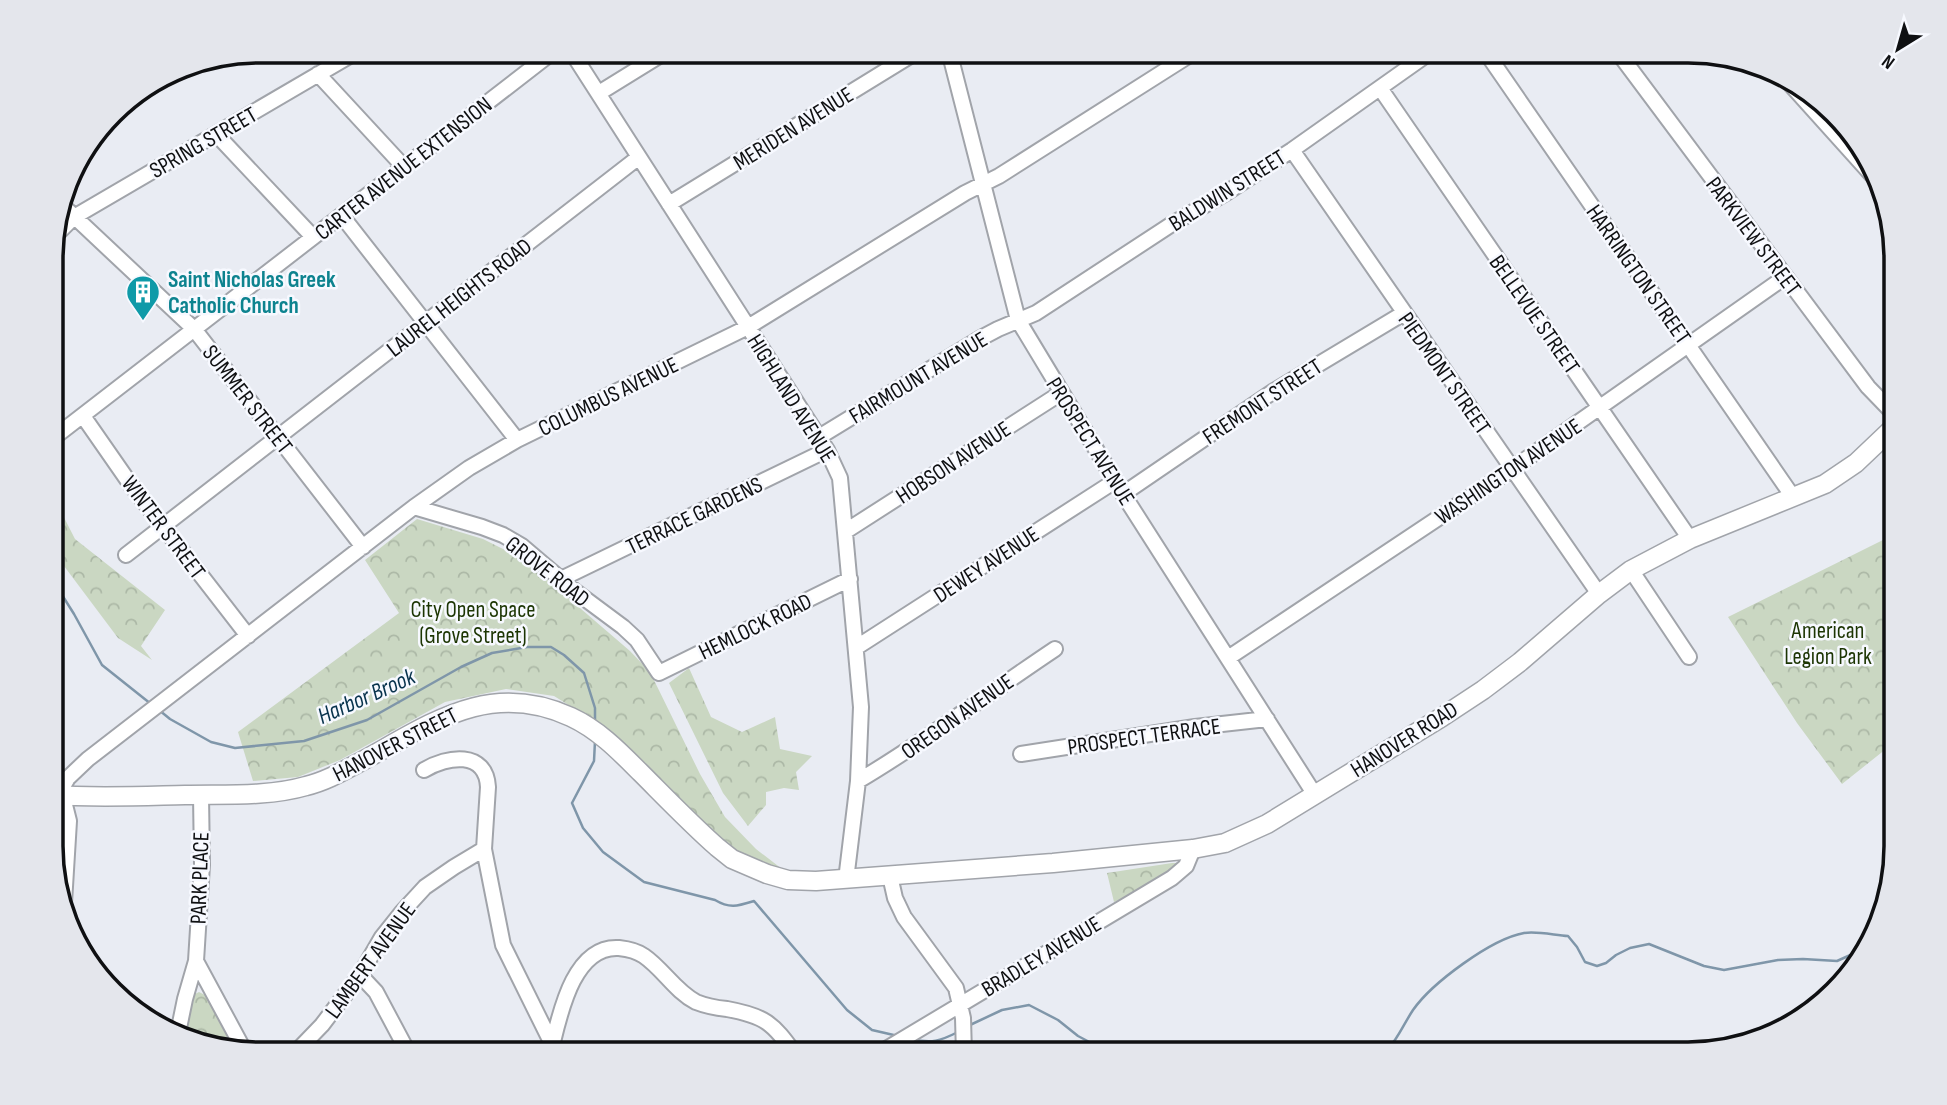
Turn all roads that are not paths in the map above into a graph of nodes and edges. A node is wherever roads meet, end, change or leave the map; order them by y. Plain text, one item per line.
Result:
1 (337, 63) edge
2 (538, 63) edge
3 (579, 63) edge
4 (648, 63) edge
5 (898, 63) edge
6 (952, 63) edge
7 (1177, 63) edge
8 (1415, 63) edge
9 (1493, 63) edge
10 (1626, 63) edge
11 (318, 74) junction
12 (1380, 88) junction
13 (599, 93) junction
14 (1808, 104) edge
15 (217, 135) junction
16 (1292, 150) junction
17 (1854, 155) edge
18 (639, 157) junction
19 (404, 167) junction
20 (983, 185) junction
21 (669, 204) junction
22 (69, 212) edge
23 (342, 216) junction
24 (74, 217) junction
25 (67, 224) edge
26 (313, 237) junction
27 (1785, 277) junction
28 (1404, 313) junction
29 (1018, 320) junction
30 (426, 323) junction
31 (748, 327) junction
32 (194, 329) junction
33 (1688, 345) junction
34 (1061, 393) junction
35 (1884, 404) edge
36 (1600, 408) junction
37 (83, 416) junction
38 (63, 431) edge
39 (819, 437) junction
40 (1884, 437) edge
41 (278, 438) junction
42 (517, 440) junction
43 (827, 450) junction
44 (1512, 470) junction
45 (1119, 487) junction
46 (1793, 497) junction
47 (414, 508) junction
48 (163, 527) junction
49 (846, 531) junction
50 (1690, 539) junction
51 (363, 547) junction
52 (126, 555) dead end
53 (1631, 570) junction
54 (561, 579) junction
55 (850, 579) junction
56 (1599, 594) junction
57 (248, 636) junction
58 (857, 647) junction
59 (1055, 649) dead end
60 (1689, 657) dead end
61 (1228, 658) junction
62 (659, 673) joint
63 (1267, 719) junction
64 (1021, 754) dead end
65 (424, 769) dead end
66 (858, 781) junction
67 (63, 785) edge
68 (201, 795) junction
69 (1315, 795) junction
70 (63, 798) edge
71 (63, 804) edge
72 (485, 849) junction
73 (1193, 849) junction
74 (66, 875) edge
75 (890, 876) junction
76 (846, 880) junction
77 (196, 961) junction
78 (360, 975) junction
79 (962, 1011) junction
80 (180, 1025) edge
81 (239, 1040) edge
82 (306, 1042) edge
83 (403, 1042) edge
84 (550, 1042) edge
85 (556, 1042) edge
86 (787, 1042) edge
87 (898, 1042) edge
88 (963, 1042) edge

1 - 11 street, SPRING STREET
2 - 19 street, CARTER AVENUE EXTENSION
3 - 13 street, HIGHLAND AVENUE
4 - 13 street
5 - 21 street, MERIDEN AVENUE
6 - 20 street, PROSPECT AVENUE
7 - 20 street, COLUMBUS AVENUE
8 - 12 street, BALDWIN STREET
9 - 33 street, HARRINGTON STREET
10 - 27 street, PARKVIEW STREET
11 - 15 street, SPRING STREET
11 - 19 street
12 - 16 street, BALDWIN STREET
12 - 36 street, BELLEVUE STREET
13 - 18 street, HIGHLAND AVENUE
14 - 17 street
15 - 24 street, SPRING STREET
15 - 26 street
16 - 28 street, PIEDMONT STREET
16 - 29 street, BALDWIN STREET
18 - 21 street, HIGHLAND AVENUE
18 - 30 street, LAUREL HEIGHTS ROAD
19 - 23 street, CARTER AVENUE EXTENSION
20 - 29 street, PROSPECT AVENUE
20 - 31 street, COLUMBUS AVENUE
21 - 31 street, HIGHLAND AVENUE
22 - 24 street, SUMMER STREET
23 - 26 street, CARTER AVENUE EXTENSION
23 - 30 street
24 - 25 street, SPRING STREET
24 - 32 street, SUMMER STREET
26 - 32 street, CARTER AVENUE EXTENSION
27 - 33 street, WASHINGTON AVENUE
27 - 35 street, PARKVIEW STREET
28 - 44 street, PIEDMONT STREET
28 - 45 street, FREMONT STREET
29 - 34 street, PROSPECT AVENUE
29 - 39 street, FAIRMOUNT AVENUE
30 - 41 street, LAUREL HEIGHTS ROAD
30 - 42 street
31 - 39 street, HIGHLAND AVENUE
31 - 42 street, COLUMBUS AVENUE
32 - 37 street, CARTER AVENUE EXTENSION
32 - 41 street, SUMMER STREET
33 - 36 street, WASHINGTON AVENUE
33 - 46 street, HARRINGTON STREET
34 - 45 street, PROSPECT AVENUE
34 - 49 street, HOBSON AVENUE
36 - 44 street, WASHINGTON AVENUE
36 - 50 street, BELLEVUE STREET
37 - 38 street, CARTER AVENUE EXTENSION
37 - 48 street, WINTER STREET
39 - 43 street, HIGHLAND AVENUE
40 - 46 main road, HANOVER ROAD
41 - 48 street, LAUREL HEIGHTS ROAD
41 - 51 street, SUMMER STREET
42 - 47 street, COLUMBUS AVENUE
43 - 49 street, HIGHLAND AVENUE
43 - 54 street, TERRACE GARDENS
44 - 56 street, PIEDMONT STREET
44 - 61 street, WASHINGTON AVENUE
45 - 58 street, DEWEY AVENUE
45 - 61 street, PROSPECT AVENUE
46 - 50 main road, HANOVER ROAD
47 - 51 street, COLUMBUS AVENUE
47 - 54 street, GROVE ROAD
48 - 52 street, LAUREL HEIGHTS ROAD
48 - 57 street, WINTER STREET
49 - 55 street, HIGHLAND AVENUE
50 - 53 main road, HANOVER ROAD
51 - 57 street, COLUMBUS AVENUE
53 - 56 main road, HANOVER ROAD
53 - 60 street
54 - 62 street, GROVE ROAD
55 - 58 street, HIGHLAND AVENUE
55 - 62 street, HEMLOCK ROAD
56 - 69 main road, HANOVER ROAD
57 - 67 street, COLUMBUS AVENUE
58 - 66 street, HIGHLAND AVENUE
59 - 66 street, OREGON AVENUE
61 - 63 street, PROSPECT AVENUE
63 - 64 street, PROSPECT TERRACE
63 - 69 street, PROSPECT AVENUE
65 - 72 street
66 - 76 street, HIGHLAND AVENUE
68 - 70 main road, HANOVER STREET
68 - 76 main road, HANOVER STREET
68 - 77 street, PARK PLACE
69 - 73 main road, HANOVER ROAD
71 - 74 street
72 - 78 street, LAMBERT AVENUE
72 - 84 street
73 - 75 main road, HANOVER ROAD
73 - 79 street, BRADLEY AVENUE
75 - 76 main road, HANOVER ROAD
75 - 79 street
77 - 80 street, PARK PLACE
77 - 81 street
78 - 82 street, LAMBERT AVENUE
78 - 83 street
79 - 87 street, BRADLEY AVENUE
79 - 88 street
85 - 86 street

